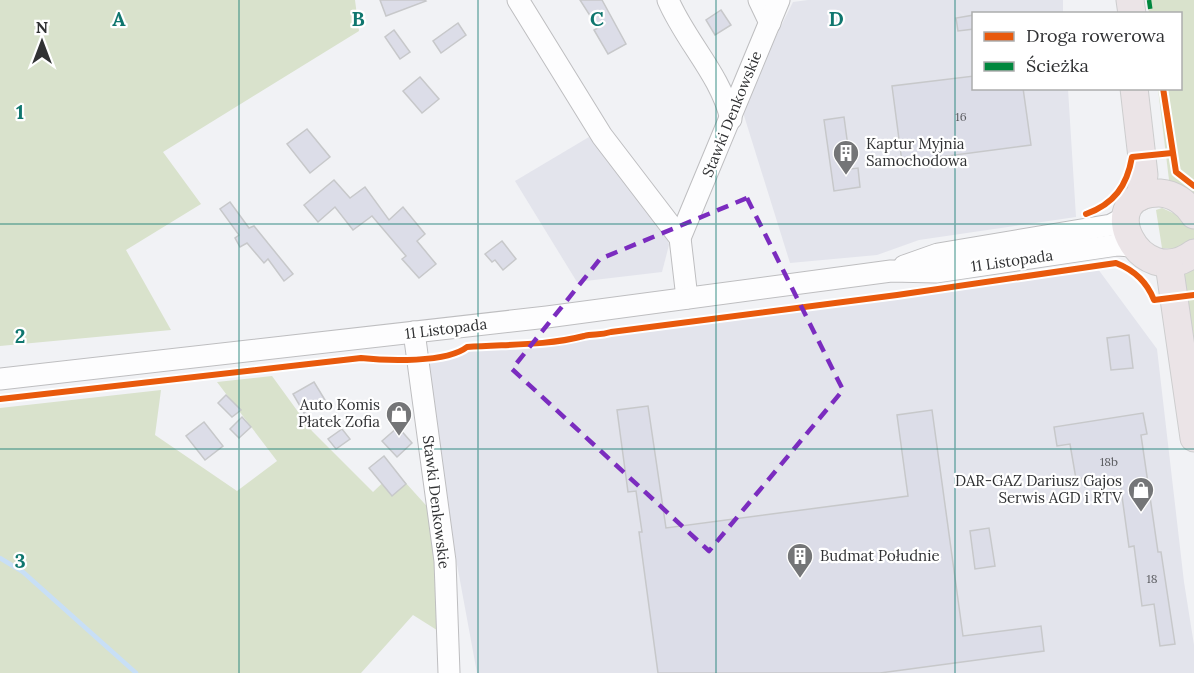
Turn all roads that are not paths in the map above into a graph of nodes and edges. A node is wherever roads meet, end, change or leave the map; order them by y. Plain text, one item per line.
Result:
1 (518, 0) edge
2 (668, 0) edge
3 (759, 0) edge
4 (779, 0) edge
5 (770, 23) junction
6 (1134, 90) edge
7 (1148, 90) edge
8 (731, 119) junction
9 (1132, 207) junction
10 (1187, 207) edge
11 (680, 238) junction
12 (1132, 246) junction
13 (1194, 253) edge
14 (1169, 264) junction
15 (891, 271) junction
16 (687, 298) junction
17 (414, 332) junction
18 (0, 379) edge
19 (1194, 438) edge
20 (449, 673) edge

1 - 11 street
2 - 8 street
3 - 5 street
4 - 5 street, Stawki Denkowskie
5 - 8 street, Stawki Denkowskie
6 - 9 main road
7 - 10 main road
8 - 11 street, Stawki Denkowskie
9 - 10 main road
9 - 12 main road
9 - 15 street, 11 Listopada
11 - 16 street, Stawki Denkowskie
12 - 14 main road
12 - 15 street, 11 Listopada
13 - 14 main road
14 - 19 main road
15 - 16 street, 11 Listopada
16 - 17 street, 11 Listopada
17 - 18 street, 11 Listopada
17 - 20 street, Stawki Denkowskie

